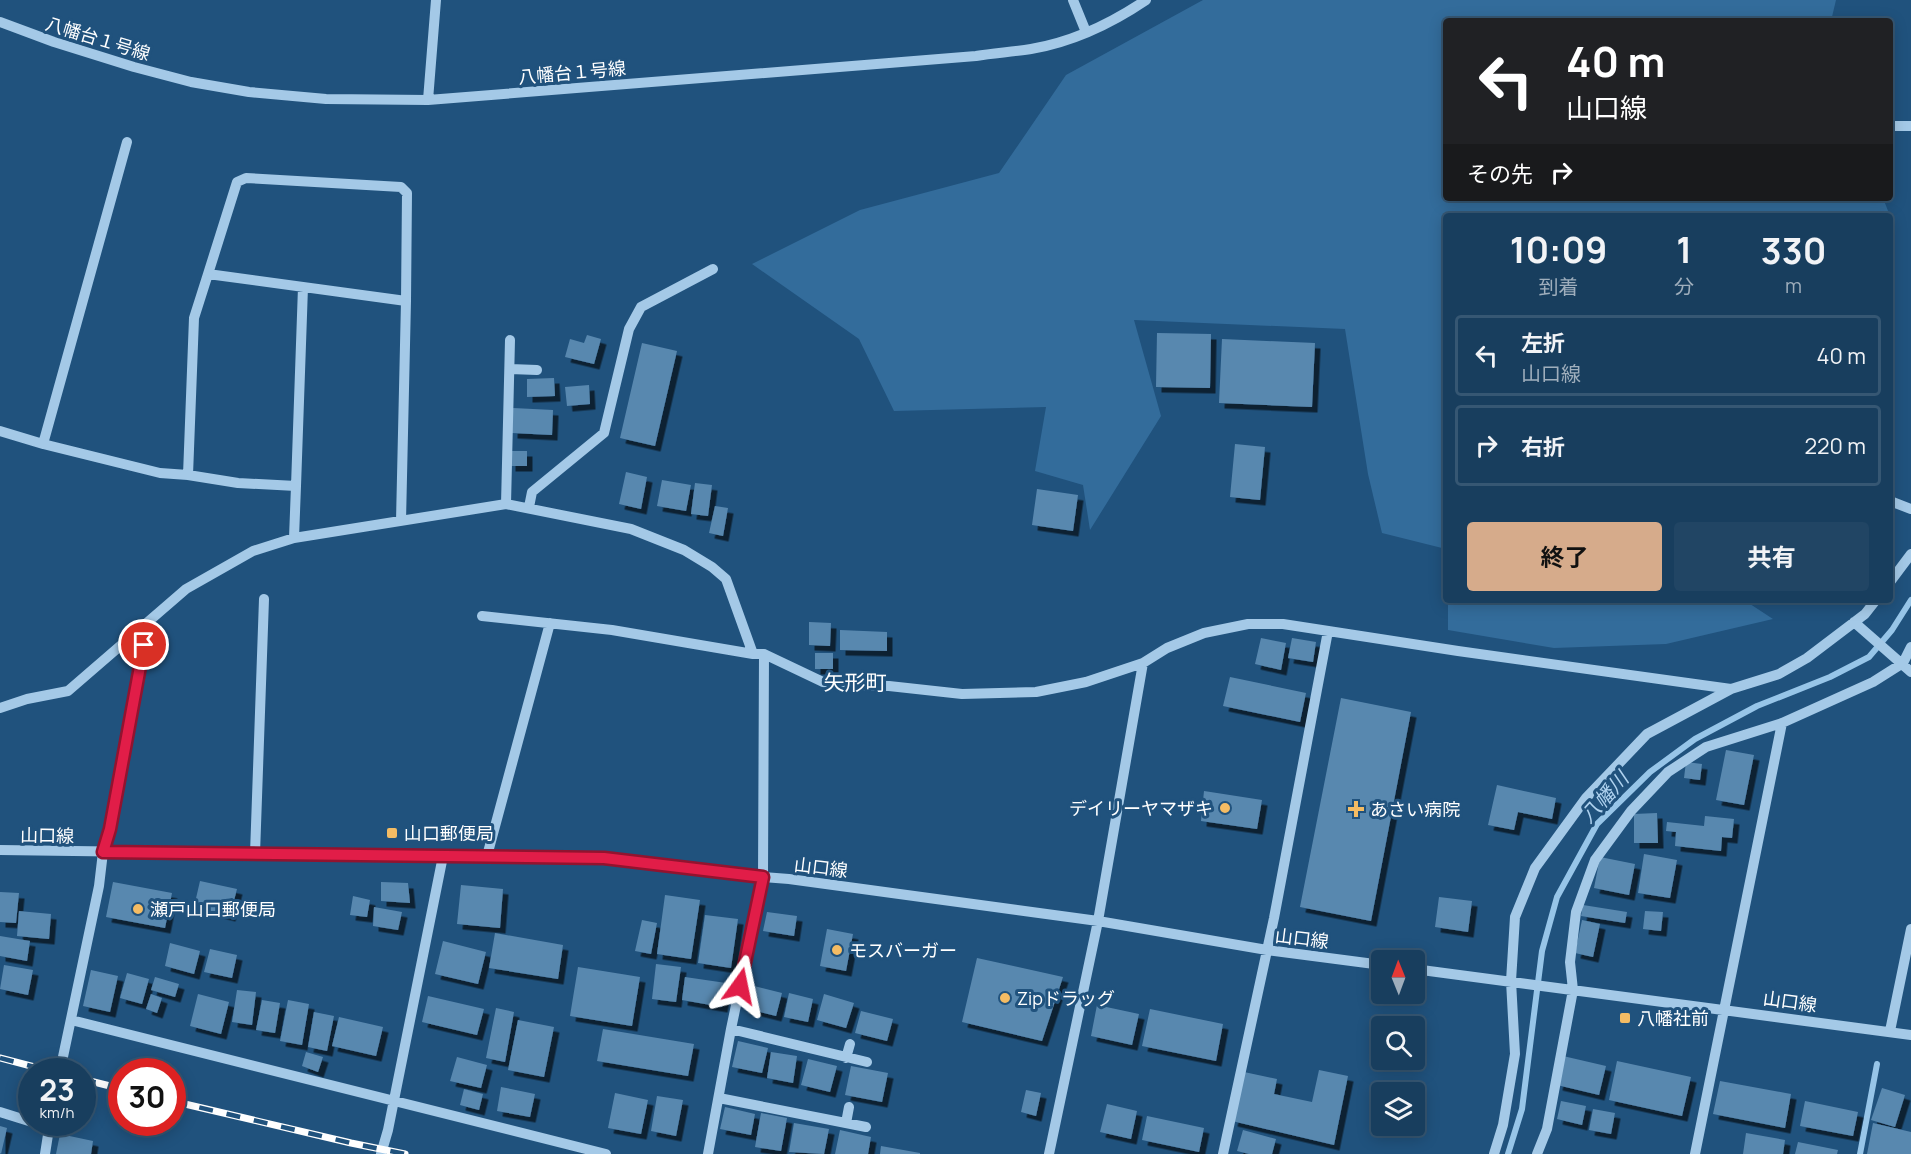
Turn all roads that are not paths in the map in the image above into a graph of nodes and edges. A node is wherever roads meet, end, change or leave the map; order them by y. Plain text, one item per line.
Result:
1 (436, 0) edge
2 (1074, 0) edge
3 (1146, 0) edge
4 (0, 22) edge
5 (1086, 32) junction
6 (428, 100) junction
7 (1893, 126) edge
8 (1911, 126) edge
9 (127, 142) dead end
10 (713, 268) dead end
11 (208, 274) junction
12 (303, 287) junction
13 (405, 301) junction
14 (510, 339) dead end
15 (510, 369) junction
16 (537, 370) dead end
17 (0, 431) edge
18 (43, 444) junction
19 (188, 475) junction
20 (296, 486) junction
21 (1893, 502) edge
22 (506, 504) junction
23 (529, 507) junction
24 (1911, 509) edge
25 (401, 521) junction
26 (294, 538) junction
27 (1911, 554) edge
28 (1893, 578) edge
29 (264, 599) dead end
30 (1874, 603) edge
31 (482, 616) dead end
32 (1854, 622) junction
33 (148, 623) junction
34 (550, 623) junction
35 (1328, 631) junction
36 (1911, 648) edge
37 (758, 654) junction
38 (1143, 663) junction
39 (1907, 668) edge
40 (1731, 689) junction
41 (0, 708) edge
42 (1782, 723) junction
43 (0, 850) edge
44 (103, 852) junction
45 (255, 854) junction
46 (443, 856) junction
47 (488, 856) junction
48 (763, 877) junction
49 (1098, 921) junction
50 (1911, 930) edge
51 (1267, 950) junction
52 (1371, 964) edge
53 (1425, 970) edge
54 (1516, 982) junction
55 (1573, 990) junction
56 (1723, 1009) junction
57 (71, 1020) junction
58 (731, 1029) junction
59 (1890, 1031) junction
60 (1911, 1035) edge
61 (850, 1044) dead end
62 (63, 1058) edge
63 (846, 1058) junction
64 (867, 1062) dead end
65 (719, 1098) junction
66 (394, 1100) junction
67 (849, 1107) dead end
68 (0, 1113) edge
69 (18, 1118) edge
70 (846, 1123) junction
71 (866, 1127) dead end
72 (48, 1136) edge
73 (45, 1154) edge
74 (381, 1154) edge
75 (606, 1154) edge
76 (708, 1154) edge
77 (1049, 1154) edge
78 (1223, 1154) edge
79 (1494, 1154) edge
80 (1537, 1154) edge
81 (1695, 1154) edge

1 - 6 street
2 - 5 street
3 - 5 street, 八幡台１号線
4 - 6 street, 八幡台１号線
5 - 6 street, 八幡台１号線
7 - 8 street
9 - 18 street
10 - 23 street
11 - 12 street
11 - 13 street
11 - 19 street
12 - 13 street
12 - 20 street
13 - 25 street
14 - 15 street
15 - 16 street
15 - 22 street
17 - 18 street
18 - 19 street
19 - 20 street
20 - 26 street
21 - 24 street
22 - 23 street
22 - 25 street
23 - 37 street
25 - 26 street
26 - 33 street
27 - 28 street
29 - 45 street
30 - 32 street
31 - 34 street
32 - 39 street
32 - 40 street
33 - 41 street
33 - 44 street
34 - 37 street
34 - 47 street
35 - 38 street
35 - 40 street
35 - 51 street
36 - 39 street
37 - 38 street
37 - 48 street
38 - 49 street
39 - 42 street
40 - 54 street
42 - 55 street
42 - 56 street
43 - 44 street, 山口線
44 - 45 street, 山口線
44 - 57 street
45 - 46 street, 山口線
46 - 47 street, 山口線
46 - 66 street
47 - 48 street, 山口線
48 - 49 street, 山口線
48 - 58 street
49 - 51 street, 山口線
49 - 77 street
50 - 59 street
51 - 52 street, 山口線
51 - 78 street
53 - 54 street, 山口線
54 - 55 street, 山口線
54 - 79 street
55 - 56 street, 山口線
55 - 80 street
56 - 59 street, 山口線
56 - 81 street
57 - 62 street
57 - 66 street
58 - 63 street
58 - 65 street
59 - 60 street, 山口線
61 - 63 street
63 - 64 street
65 - 70 street
65 - 76 street
66 - 74 street
66 - 75 street
67 - 70 street
68 - 69 street
70 - 71 street
72 - 73 street

